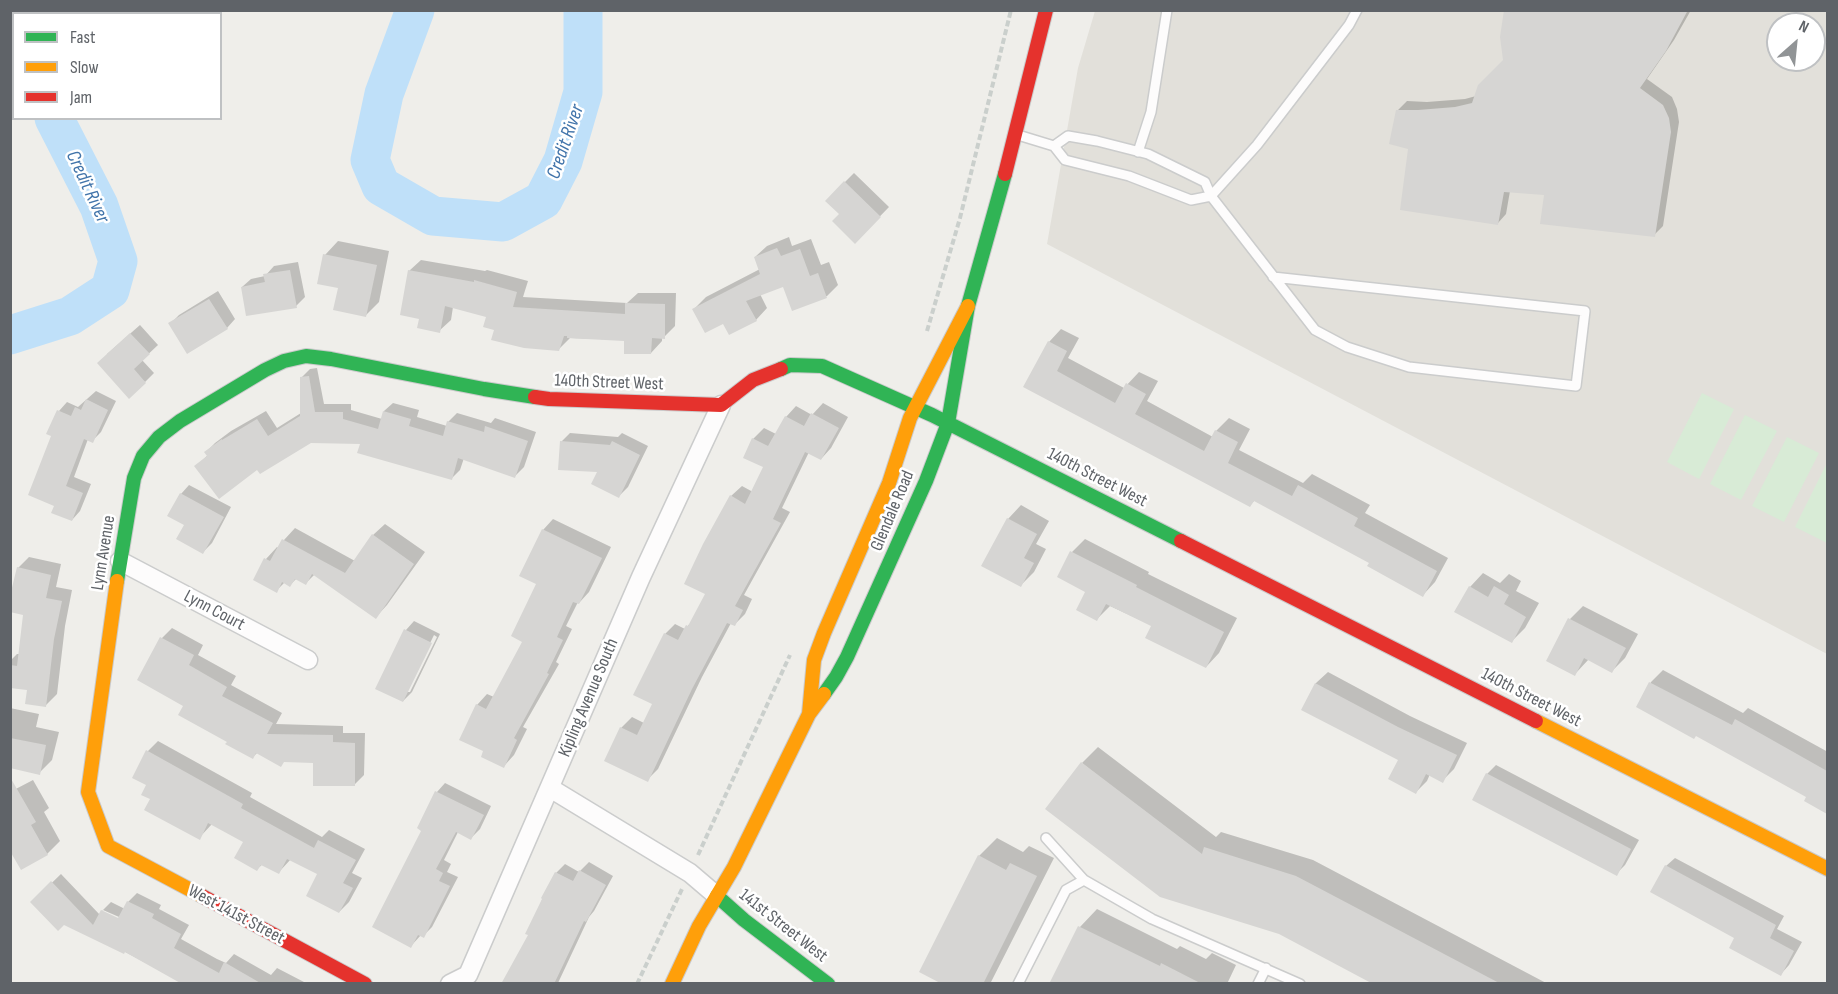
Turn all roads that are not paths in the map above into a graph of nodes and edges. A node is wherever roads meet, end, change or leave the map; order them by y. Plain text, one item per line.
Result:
1 (1046, 10) edge
2 (1167, 10) edge
3 (1357, 10) edge
4 (1015, 135) junction
5 (1054, 146) junction
6 (1138, 152) junction
7 (1211, 196) junction
8 (1273, 277) junction
9 (968, 306) junction
10 (306, 356) joint
11 (721, 405) junction
12 (916, 407) junction
13 (948, 423) junction
14 (120, 561) junction
15 (308, 660) dead end
16 (809, 714) junction
17 (550, 788) junction
18 (1046, 838) dead end
19 (108, 846) joint
20 (1827, 869) edge
21 (1084, 880) junction
22 (717, 896) junction
23 (1266, 968) junction
24 (364, 984) edge
25 (450, 984) edge
26 (672, 984) edge
27 (828, 984) edge
28 (1018, 984) edge
29 (1258, 984) edge
30 (1300, 984) edge

1 - 4 street, Glendale Road
2 - 6 lane
3 - 7 lane
4 - 5 lane
4 - 9 street, Glendale Road
5 - 6 lane
5 - 7 lane
6 - 7 lane
7 - 8 lane
8 - 8 lane
9 - 12 street, Glendale Road
9 - 13 street, Glendale Road
10 - 11 street, 140th Street West
10 - 14 street, Lynn Avenue
11 - 12 street, 140th Street West
11 - 17 street, Kipling Avenue South
12 - 13 street, 140th Street West
12 - 16 street, Glendale Road
13 - 16 street, Glendale Road
13 - 20 street, 140th Street West
14 - 15 street, Lynn Court
14 - 19 street, Lynn Avenue
16 - 22 street, Glendale Road
17 - 22 street
17 - 25 street, Kipling Avenue South
18 - 21 lane
19 - 24 street, West 141st Street
21 - 23 lane
21 - 28 lane
22 - 26 street, Glendale Road
22 - 27 street, 141st Street West
23 - 29 lane
23 - 30 lane

